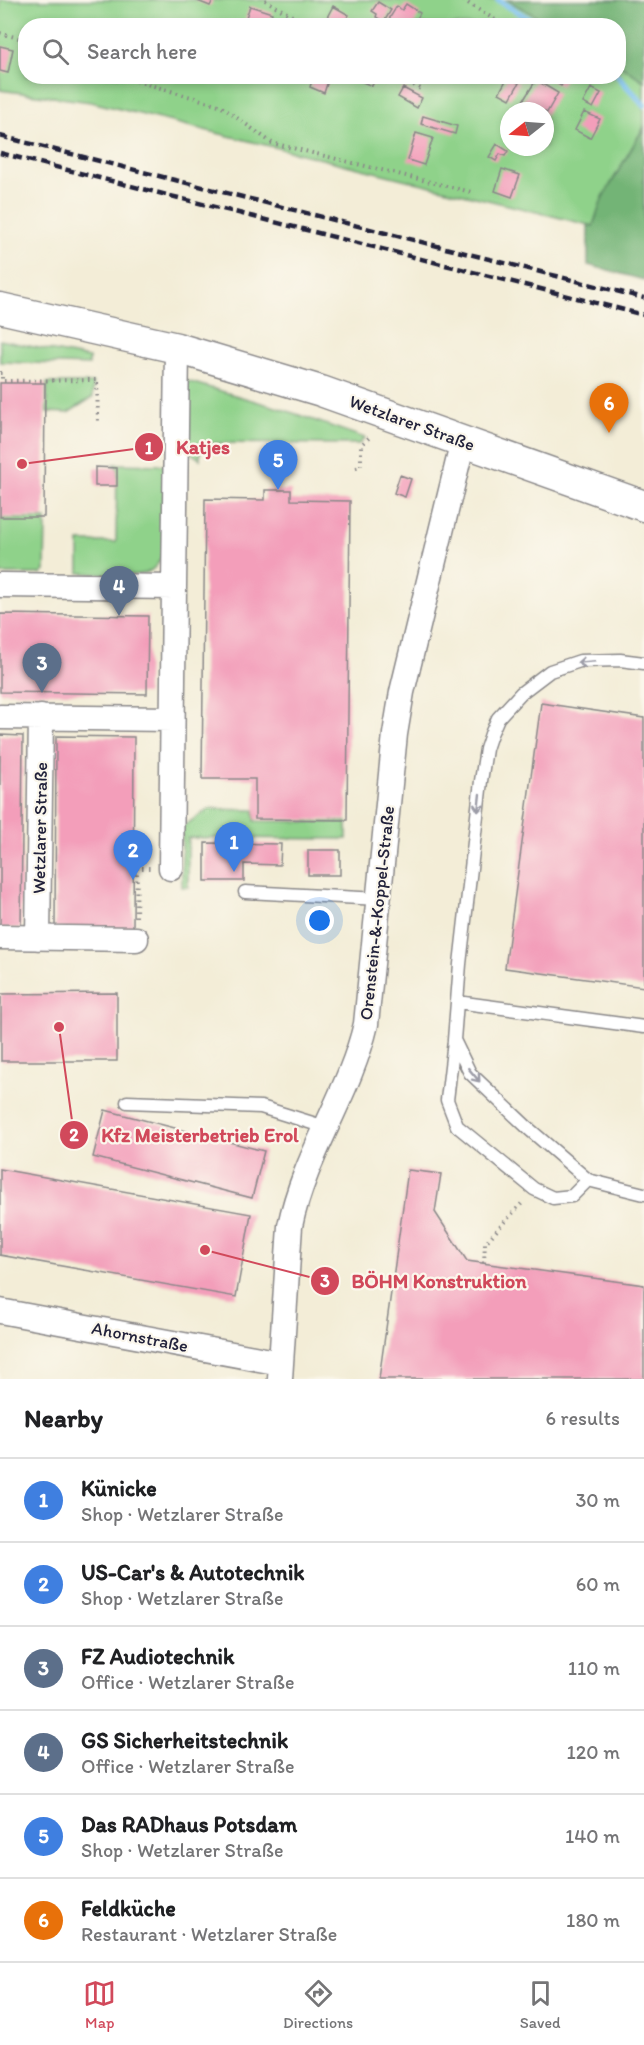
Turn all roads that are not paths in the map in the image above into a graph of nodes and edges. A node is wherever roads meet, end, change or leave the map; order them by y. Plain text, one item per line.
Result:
1 (4, 310) edge
2 (177, 348) junction
3 (463, 441) junction
4 (644, 506) edge
5 (0, 585) edge
6 (174, 587) junction
7 (644, 663) edge
8 (0, 717) edge
9 (41, 717) junction
10 (172, 719) junction
11 (171, 868) road end
12 (245, 892) dead end
13 (378, 899) junction
14 (0, 937) edge
15 (38, 938) junction
16 (136, 939) road end
17 (457, 1002) junction
18 (644, 1027) edge
19 (454, 1040) junction
20 (127, 1102) dead end
21 (325, 1127) junction
22 (588, 1180) junction
23 (644, 1194) edge
24 (0, 1311) edge
25 (280, 1371) edge

1 - 2 street, Wetzlarer Straße
2 - 3 street, Wetzlarer Straße
2 - 6 street
3 - 4 street, Wetzlarer Straße
3 - 13 street, Orenstein-&-Koppel-Straße
5 - 6 street
6 - 10 street
7 -> 17 lane
8 - 9 street
9 - 10 street
9 - 15 street, Wetzlarer Straße
10 - 11 street
12 - 13 lane
13 - 21 street, Orenstein-&-Koppel-Straße
14 - 15 street
15 - 16 street
17 - 18 lane
17 - 19 lane
19 -> 22 lane
19 - 22 lane
20 - 21 lane
21 - 25 street, Orenstein-&-Koppel-Straße
22 - 23 lane
24 - 25 street, Ahornstraße

